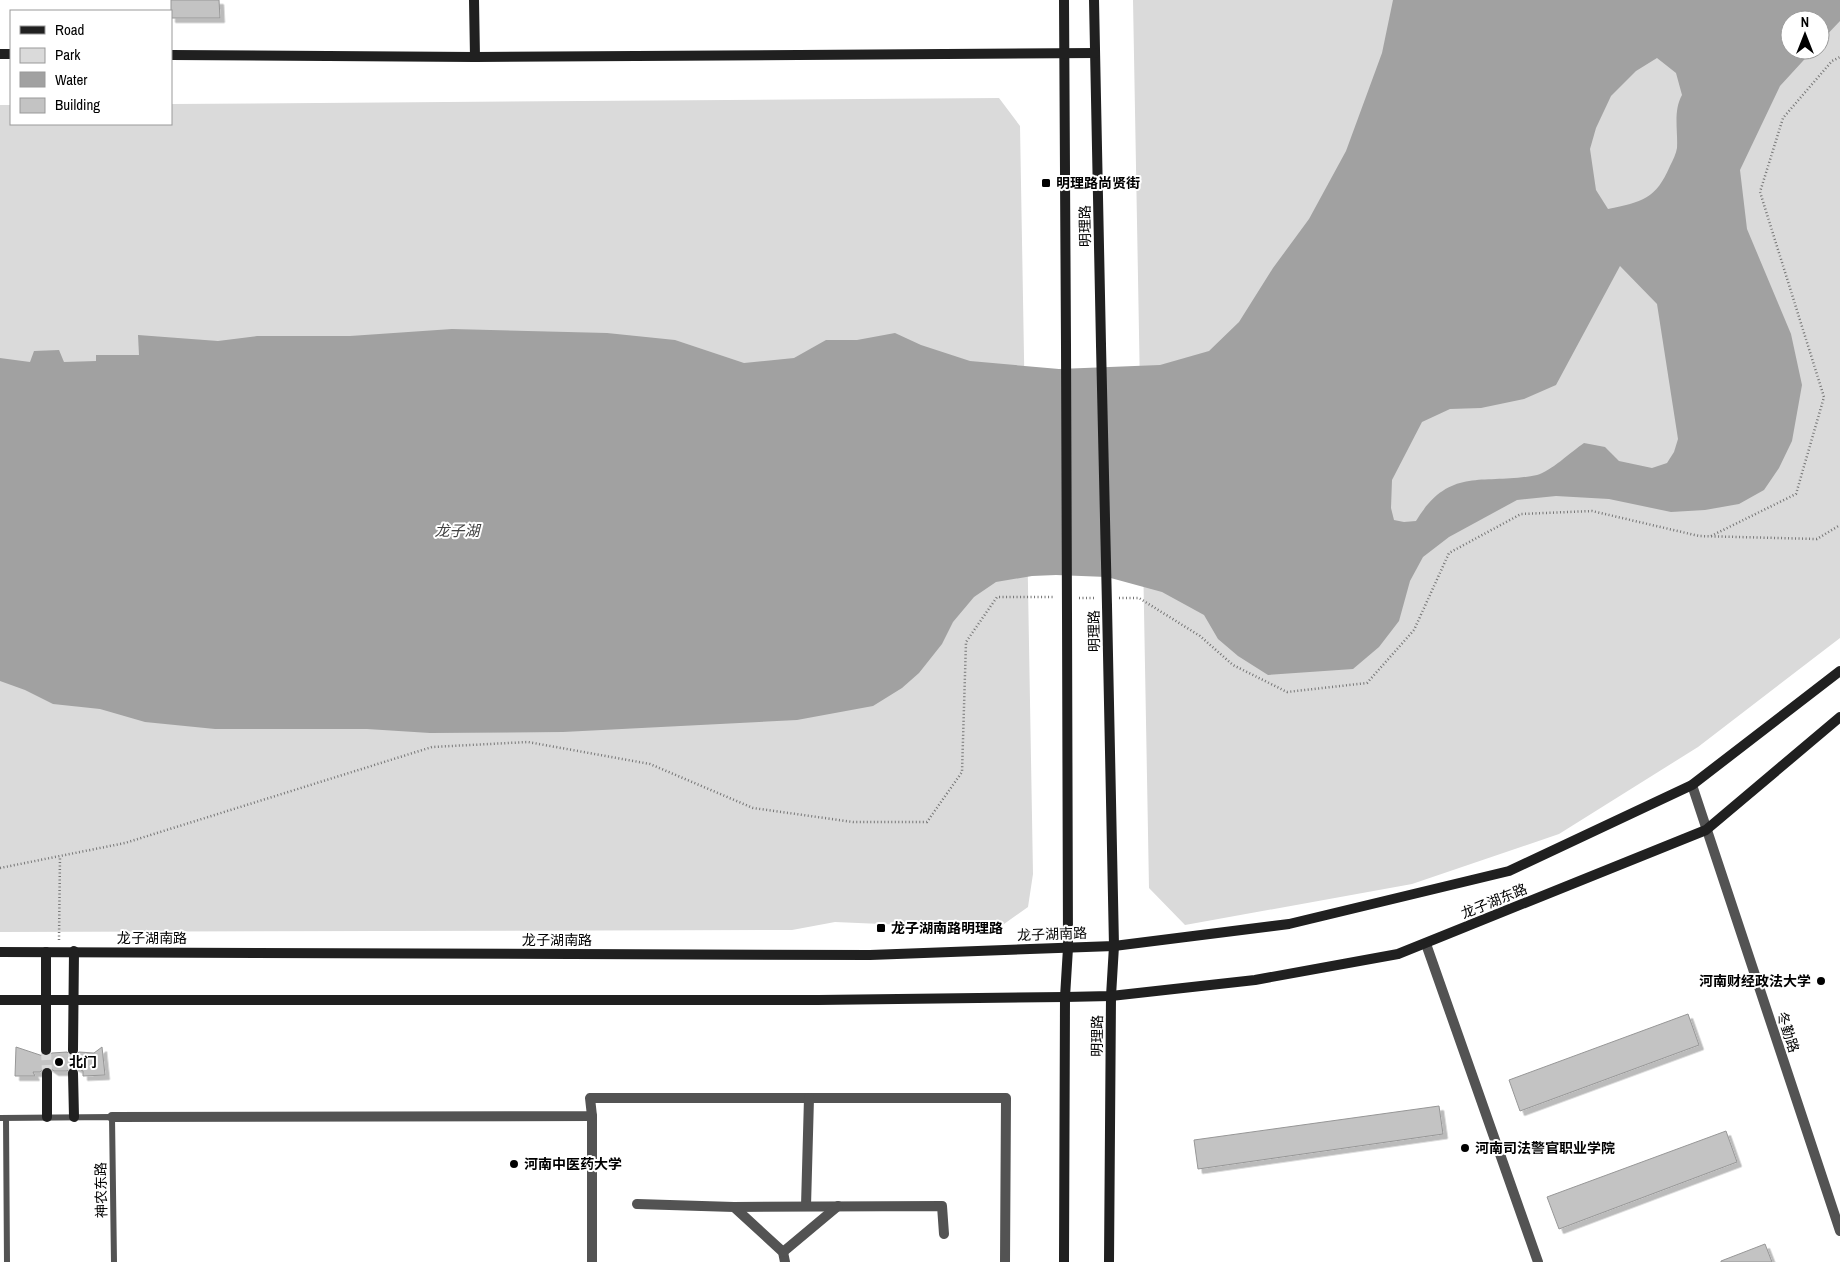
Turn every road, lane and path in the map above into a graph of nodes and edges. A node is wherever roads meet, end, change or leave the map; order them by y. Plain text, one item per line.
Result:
1 (474, 0) edge
2 (1064, 0) edge
3 (1094, 0) edge
4 (1065, 53) junction
5 (1095, 53) junction
6 (172, 55) edge
7 (475, 57) junction
8 (1840, 57) edge
9 (1840, 525) edge
10 (1710, 536) junction
11 (1063, 598) dead end
12 (1072, 598) dead end
13 (1106, 601) junction
14 (1840, 671) edge
15 (1840, 717) edge
16 (1692, 785) junction
17 (1706, 830) junction
18 (60, 856) junction
19 (0, 868) edge
20 (1426, 944) junction
21 (1114, 946) junction
22 (1068, 948) junction
23 (74, 951) junction
24 (0, 952) edge
25 (46, 952) junction
26 (58, 952) junction
27 (1112, 996) junction
28 (1065, 997) junction
29 (73, 999) junction
30 (0, 1000) edge
31 (47, 1000) junction
32 (46, 1050) tunnel mouth
33 (73, 1050) tunnel mouth
34 (46, 1073) tunnel mouth
35 (73, 1073) tunnel mouth
36 (809, 1098) junction
37 (592, 1116) junction
38 (46, 1117) junction
39 (74, 1117) junction
40 (112, 1117) junction
41 (3, 1118) edge
42 (637, 1204) dead end
43 (806, 1206) junction
44 (838, 1206) junction
45 (734, 1207) junction
46 (1840, 1231) edge
47 (944, 1234) dead end
48 (5, 1257) edge
49 (784, 1257) edge
50 (114, 1262) edge
51 (592, 1262) edge
52 (1005, 1262) edge
53 (1064, 1262) edge
54 (1109, 1262) edge
55 (1538, 1262) edge

1 - 7 street
2 - 4 street, 明理路
3 - 5 street, 明理路
4 - 5 street
4 - 7 street
4 - 22 street, 明理路, bridge
5 - 13 street, 明理路, bridge
6 - 7 street
8 - 10 path
9 - 10 path
10 - 13 path
11 - 18 path
12 - 13 path
13 - 21 street, 明理路
14 - 16 street, 龙子湖东路
15 - 17 street, 龙子湖东路
16 - 17 street, 冬勤路
16 - 21 street, 龙子湖东路
17 - 20 street, 龙子湖东路
17 - 46 street, 冬勤路
18 - 19 path
18 - 26 path
20 - 27 street, 龙子湖东路
20 - 55 street
21 - 22 street, 龙子湖南路
21 - 27 street, 明理路
22 - 23 street, 龙子湖南路
22 - 28 street, 明理路
23 - 26 street, 龙子湖南路
23 - 29 street
24 - 25 street, 龙子湖南路
25 - 26 street, 龙子湖南路
25 - 31 street
27 - 28 street
27 - 54 street, 明理路
28 - 29 street
28 - 53 street, 明理路
29 - 31 street
29 - 33 street
30 - 31 street
31 - 32 street
34 - 38 street
35 - 39 street
36 - 37 street
36 - 43 street
36 - 52 street
37 - 40 street
37 - 51 street
38 - 39 lane
38 - 41 lane
39 - 40 lane
40 - 50 lane, 神农东路
41 - 48 lane
42 - 45 street
43 - 44 street
43 - 45 street
44 - 47 street
44 - 49 street
45 - 49 street

